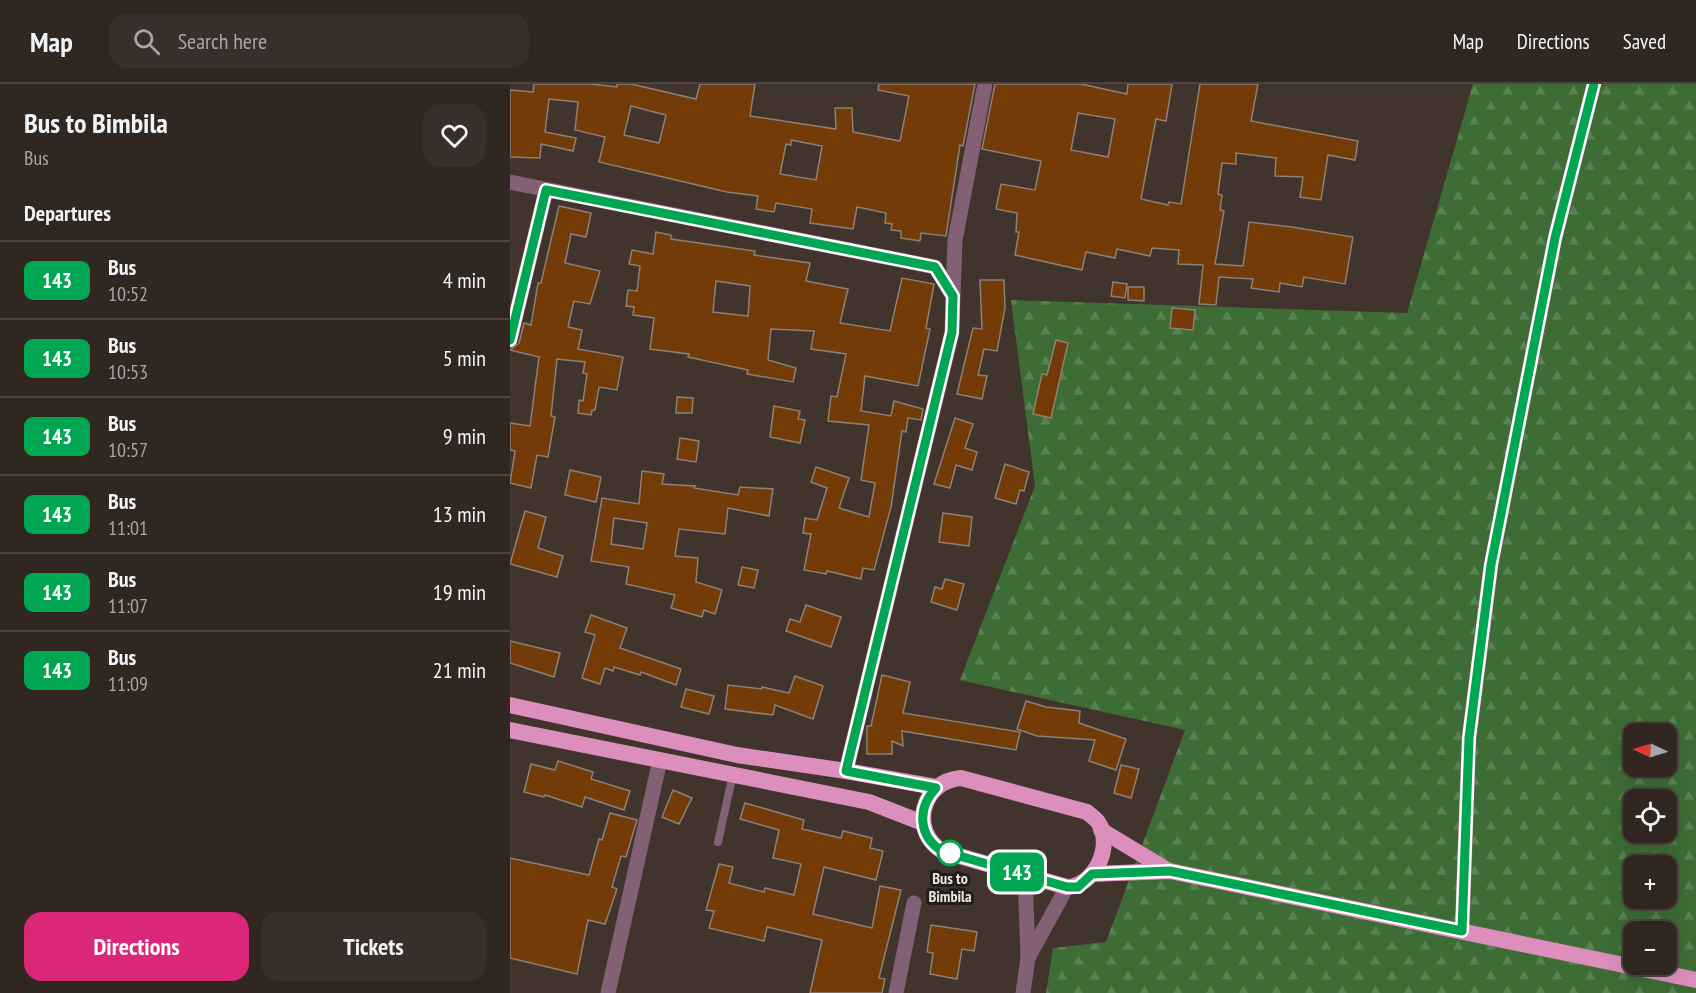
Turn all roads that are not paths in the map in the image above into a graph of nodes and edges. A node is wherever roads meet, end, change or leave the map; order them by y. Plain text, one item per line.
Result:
1 (985, 84) edge
2 (1594, 84) edge
3 (510, 182) edge
4 (546, 190) junction
5 (953, 296) junction
6 (510, 340) edge
7 (510, 705) edge
8 (510, 730) edge
9 (660, 760) junction
10 (846, 771) junction
11 (733, 774) junction
12 (936, 788) junction
13 (923, 823) junction
14 (1101, 830) junction
15 (718, 842) dead end
16 (1170, 871) junction
17 (1092, 874) junction
18 (1026, 875) junction
19 (1067, 887) junction
20 (914, 903) dead end
21 (1462, 931) junction
22 (1028, 958) junction
23 (1696, 980) edge
24 (608, 993) edge
25 (896, 993) edge
26 (1023, 993) edge

1 - 5 street
2 - 21 street
3 - 4 street
4 - 5 street
4 - 6 street
5 - 10 street
7 - 10 highway
8 - 9 highway
9 - 11 highway
9 - 24 street
10 - 12 highway
11 - 13 highway
11 - 15 lane
12 - 13 highway
12 - 14 highway
13 - 18 highway
14 - 16 highway
14 - 17 highway
16 - 17 highway
16 - 21 highway
17 - 19 highway
18 - 19 highway
18 - 22 street
19 - 22 street
20 - 25 street
21 - 23 highway
22 - 26 street

